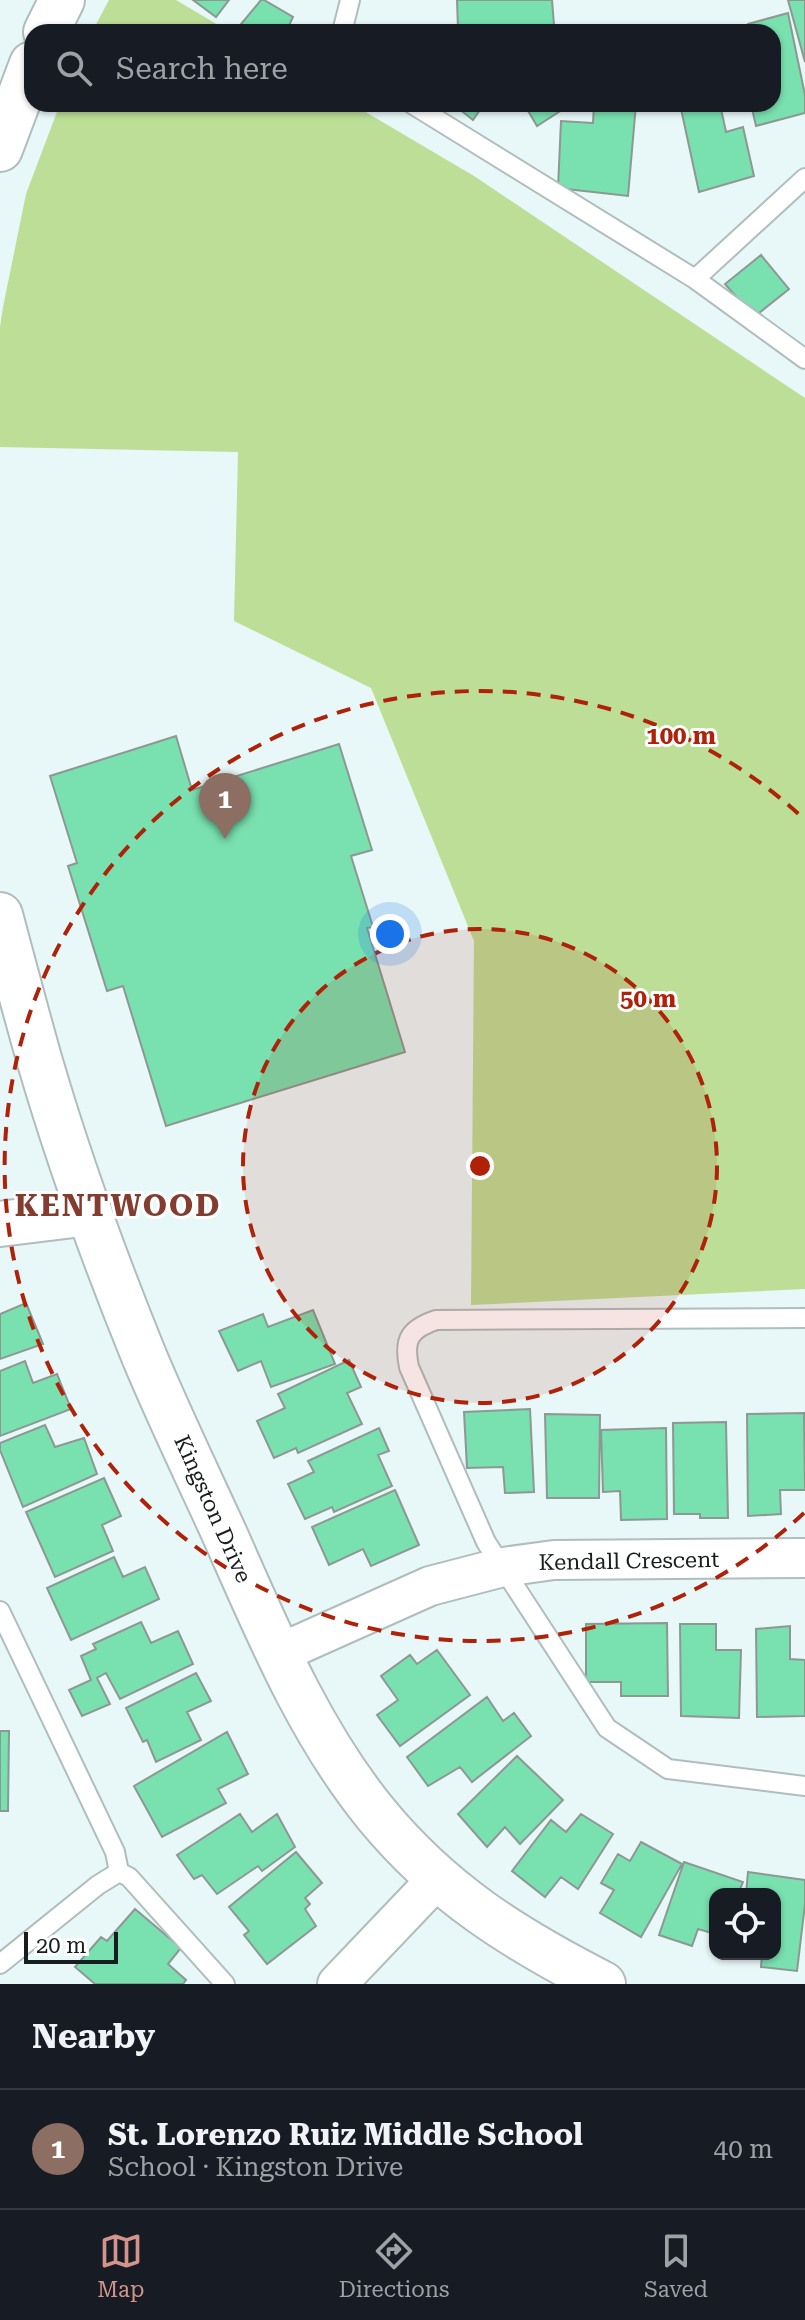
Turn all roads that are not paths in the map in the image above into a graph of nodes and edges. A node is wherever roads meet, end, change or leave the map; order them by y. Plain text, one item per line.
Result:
1 (62, 0) edge
2 (350, 0) edge
3 (50, 24) edge
4 (344, 24) edge
5 (24, 84) edge
6 (425, 112) edge
7 (2, 138) edge
8 (805, 178) edge
9 (695, 279) junction
10 (805, 359) edge
11 (0, 915) edge
12 (90, 1213) junction
13 (0, 1224) edge
14 (805, 1318) edge
15 (805, 1558) edge
16 (503, 1567) junction
17 (0, 1611) edge
18 (278, 1654) junction
19 (805, 1786) edge
20 (119, 1872) junction
21 (437, 1879) junction
22 (0, 1964) edge
23 (225, 1984) edge
24 (337, 1984) edge
25 (603, 1984) edge

1 - 3 street
2 - 4 lane
5 - 7 street
6 - 9 lane
8 - 9 lane
9 - 10 lane
11 - 12 street, Kingston Drive
12 - 13 street
12 - 18 street, Kingston Drive
14 - 16 lane
15 - 16 street, Kendall Crescent
16 - 18 street, Kendall Crescent
16 - 19 lane
17 - 20 lane
18 - 21 street, Kingston Drive
20 - 22 lane
20 - 23 lane
21 - 24 street
21 - 25 street, Kingston Drive

